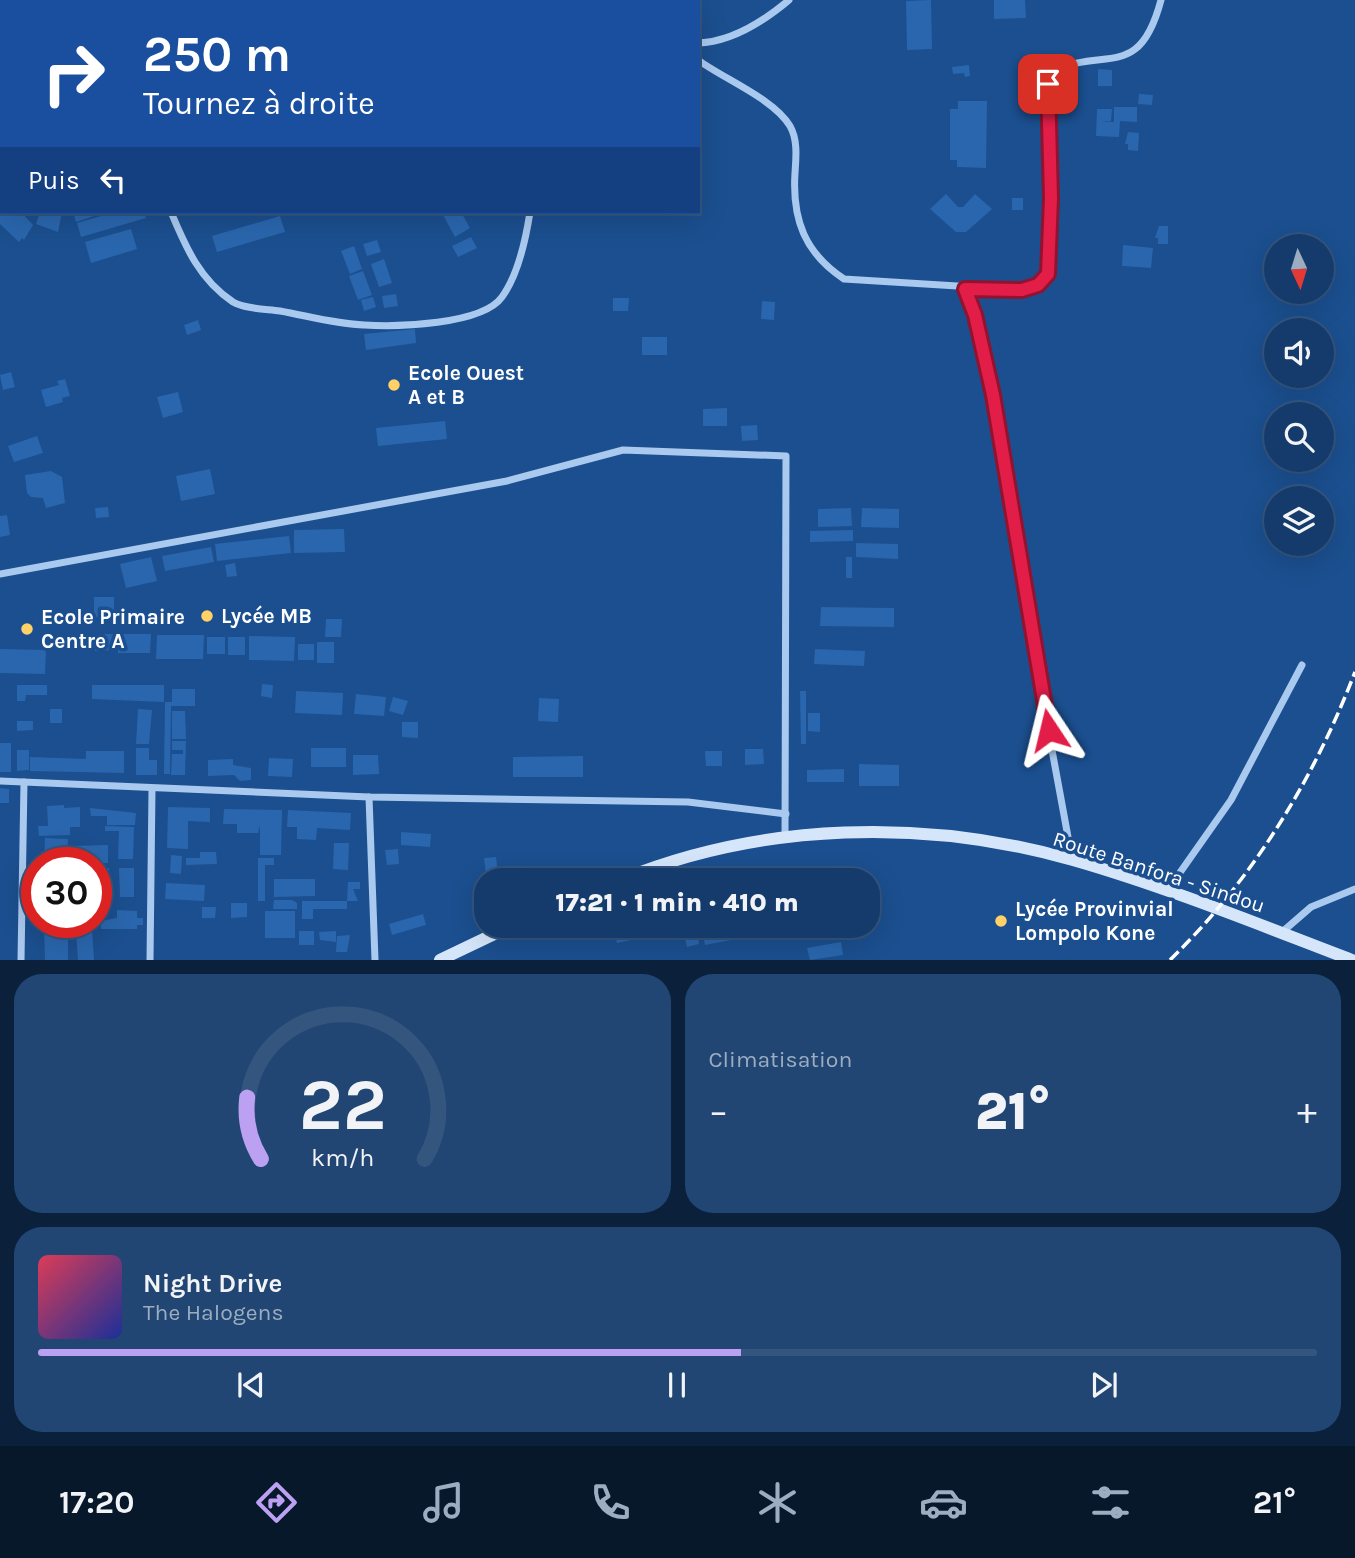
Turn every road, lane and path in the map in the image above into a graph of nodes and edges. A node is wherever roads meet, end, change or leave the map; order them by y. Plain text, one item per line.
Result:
1 (789, 0) edge
2 (1161, 0) edge
3 (700, 43) edge
4 (700, 61) edge
5 (172, 214) edge
6 (529, 214) edge
7 (965, 289) junction
8 (0, 574) edge
9 (1302, 665) dead end
10 (0, 781) edge
11 (24, 782) junction
12 (152, 789) junction
13 (369, 797) junction
14 (786, 814) junction
15 (785, 839) junction
16 (1072, 859) junction
17 (660, 868) edge
18 (1355, 889) edge
19 (1166, 891) junction
20 (1280, 933) junction
21 (485, 938) edge
22 (21, 960) edge
23 (150, 960) edge
24 (375, 960) edge
25 (440, 960) edge
26 (1352, 960) edge

1 - 3 street
2 - 7 street
4 - 7 street
5 - 6 street
7 - 16 street
8 - 14 street
9 - 19 street
10 - 11 street
11 - 12 street
11 - 22 street
12 - 13 street
12 - 23 street
13 - 14 street
13 - 24 street
14 - 15 street
15 - 16 main road, Route Banfora - Sindou
15 - 17 main road, Route Banfora - Sindou
16 - 19 main road, Route Banfora - Sindou
18 - 20 street
19 - 20 main road, Route Banfora - Sindou
20 - 26 main road, Route Banfora - Sindou
21 - 25 main road

